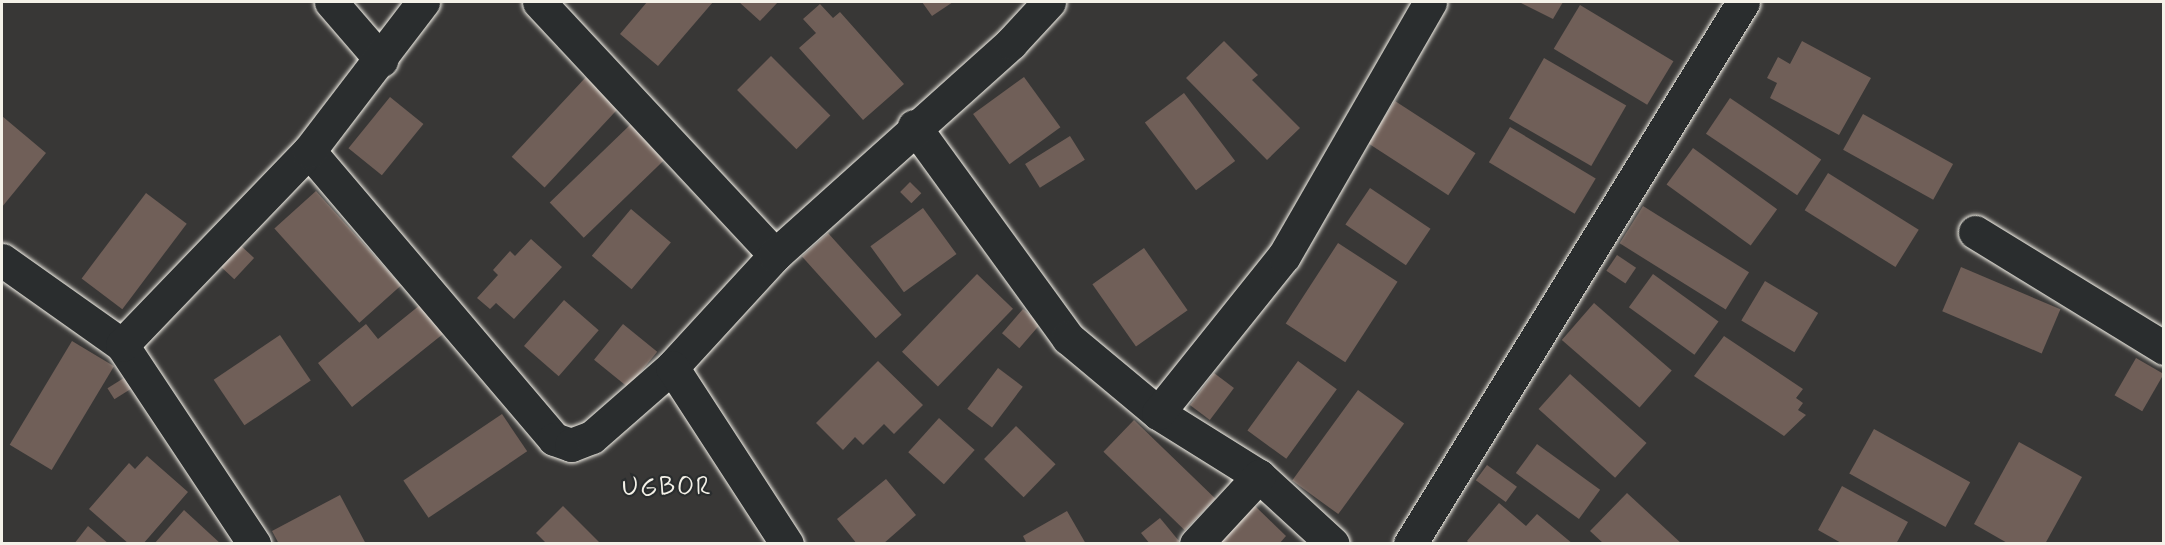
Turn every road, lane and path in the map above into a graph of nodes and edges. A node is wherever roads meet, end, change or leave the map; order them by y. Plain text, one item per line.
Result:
1 (331, 2) edge
2 (423, 2) edge
3 (539, 2) edge
4 (1049, 2) edge
5 (1430, 2) edge
6 (1743, 2) edge
7 (381, 60) junction
8 (914, 126) junction
9 (309, 151) junction
10 (1975, 232) dead end
11 (775, 255) junction
12 (2, 260) edge
13 (122, 345) junction
14 (2163, 348) edge
15 (672, 367) junction
16 (1158, 413) junction
17 (1259, 476) junction
18 (254, 543) edge
19 (787, 543) edge
20 (1196, 543) edge
21 (1333, 543) edge
22 (1410, 543) edge

1 - 7 street
2 - 7 street
3 - 11 street
4 - 8 street
5 - 16 street
6 - 22 street
7 - 9 street
8 - 11 street
8 - 16 street
9 - 13 street
9 - 15 street
10 - 14 street
11 - 15 street
12 - 13 street
13 - 18 street
15 - 19 street
16 - 17 street
17 - 20 street
17 - 21 street

